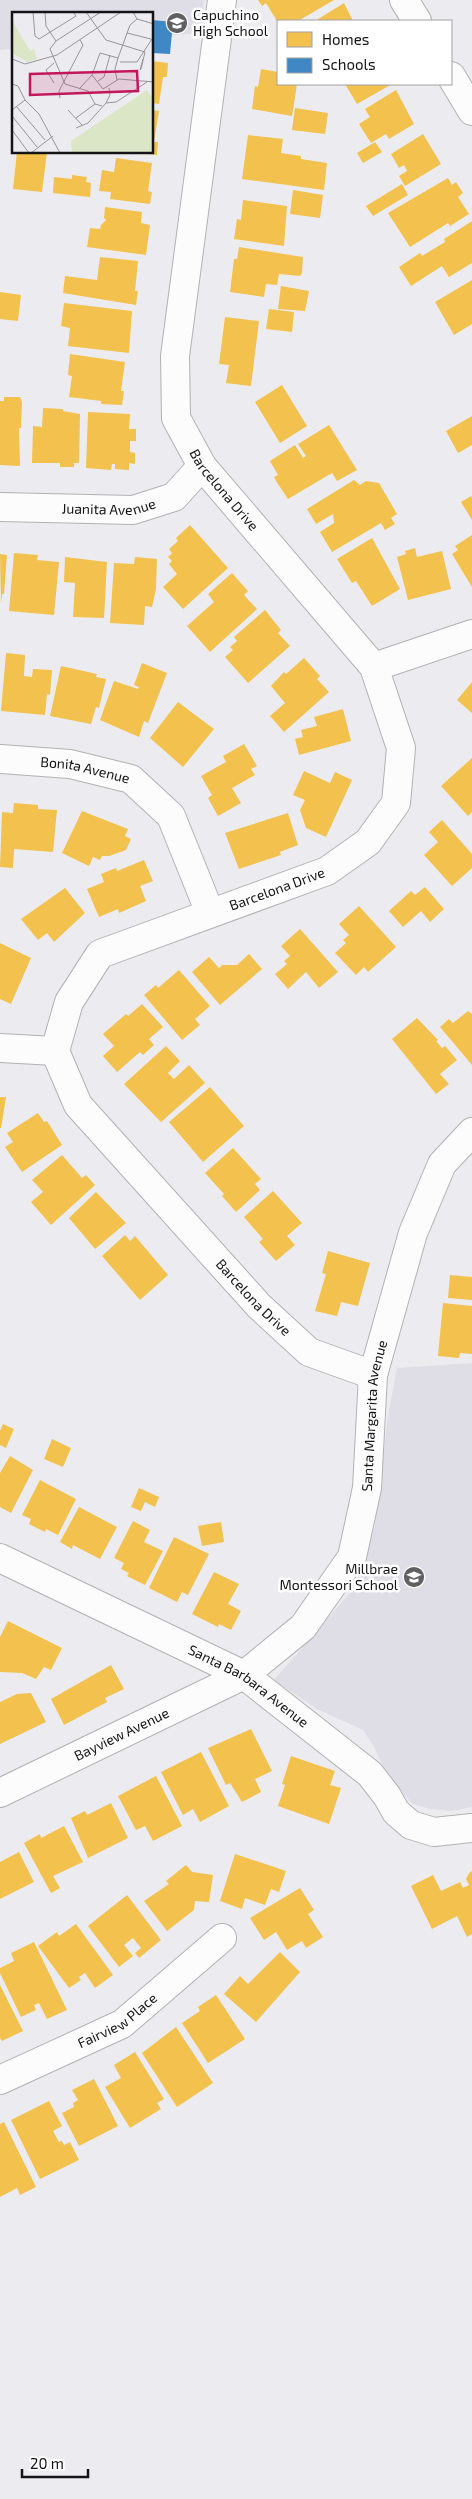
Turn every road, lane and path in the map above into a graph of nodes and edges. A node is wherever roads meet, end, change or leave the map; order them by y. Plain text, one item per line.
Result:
1 (222, 0) edge
2 (404, 0) edge
3 (416, 20) edge
4 (452, 78) edge
5 (472, 111) edge
6 (202, 466) junction
7 (0, 507) edge
8 (472, 634) edge
9 (374, 667) junction
10 (0, 759) edge
11 (210, 913) junction
12 (0, 1048) edge
13 (55, 1051) junction
14 (472, 1132) edge
15 (373, 1375) junction
16 (0, 1558) edge
17 (244, 1675) junction
18 (0, 1794) edge
19 (472, 1828) edge
20 (222, 1938) dead end
21 (0, 2080) edge

1 - 6 street, Barcelona Drive
2 - 3 street
4 - 5 street
6 - 7 street, Juanita Avenue
6 - 9 street, Barcelona Drive
8 - 9 street
9 - 11 street, Barcelona Drive
10 - 11 street, Bonita Avenue
11 - 13 street, Barcelona Drive
12 - 13 street
13 - 15 street, Barcelona Drive
14 - 15 street, Santa Margarita Avenue
15 - 17 street, Santa Margarita Avenue
16 - 17 street, Santa Barbara Avenue
17 - 18 street, Bayview Avenue
17 - 19 street, Santa Barbara Avenue
20 - 21 street, Fairview Place

